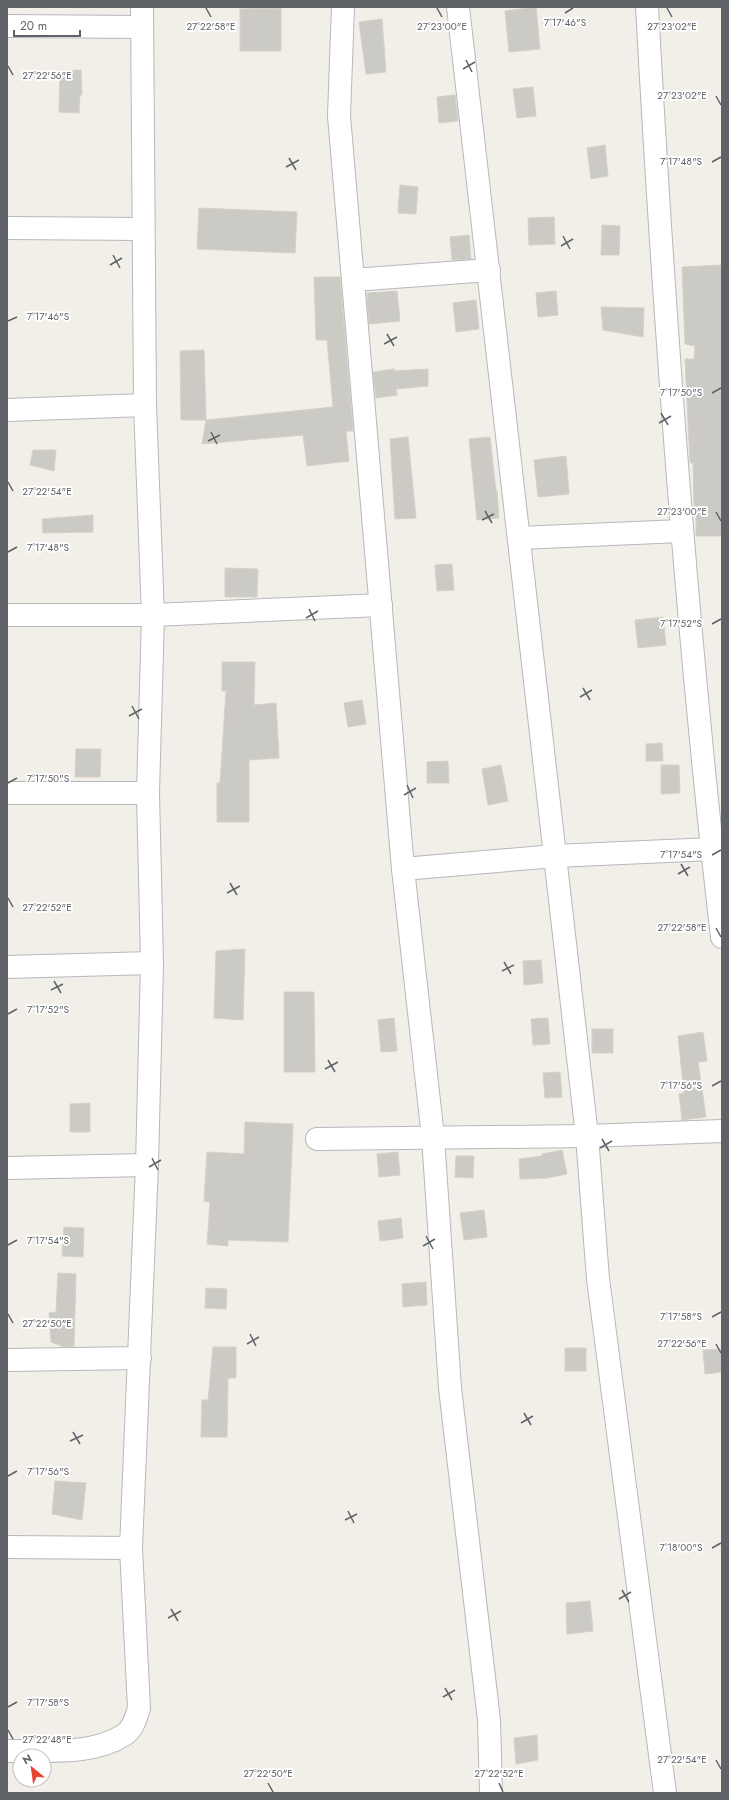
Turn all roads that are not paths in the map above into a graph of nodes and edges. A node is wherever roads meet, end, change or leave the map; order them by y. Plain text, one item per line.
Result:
1 (343, 7) edge
2 (458, 7) edge
3 (647, 7) edge
4 (142, 17) edge
5 (7, 26) edge
6 (7, 228) edge
7 (142, 229) junction
8 (489, 270) junction
9 (353, 280) junction
10 (145, 405) junction
11 (7, 410) edge
12 (681, 531) junction
13 (519, 538) junction
14 (381, 606) junction
15 (153, 614) junction
16 (7, 615) edge
17 (7, 793) edge
18 (148, 793) junction
19 (712, 850) junction
20 (555, 856) junction
21 (403, 869) junction
22 (722, 937) edge
23 (152, 963) junction
24 (7, 967) edge
25 (722, 1131) edge
26 (587, 1136) junction
27 (433, 1137) junction
28 (317, 1139) dead end
29 (147, 1165) junction
30 (7, 1168) edge
31 (140, 1358) junction
32 (7, 1360) edge
33 (7, 1547) edge
34 (131, 1548) junction
35 (7, 1751) edge
36 (492, 1793) edge
37 (665, 1793) edge

1 - 9 street
2 - 8 street
3 - 12 street
4 - 5 street
4 - 7 street
6 - 7 street
7 - 10 street
8 - 9 street
8 - 13 street
9 - 14 street
10 - 11 street
10 - 15 street
12 - 13 street
12 - 19 street
13 - 20 street
14 - 15 street
14 - 21 street
15 - 16 street
15 - 18 street
17 - 18 street
18 - 23 street
19 - 20 street
19 - 22 street
20 - 21 street
20 - 26 street
21 - 27 street
23 - 24 street
23 - 29 street
25 - 26 street
26 - 27 street
26 - 37 street
27 - 28 street
27 - 36 street
29 - 30 street
29 - 31 street
31 - 32 street
31 - 34 street
33 - 34 street
34 - 35 street

